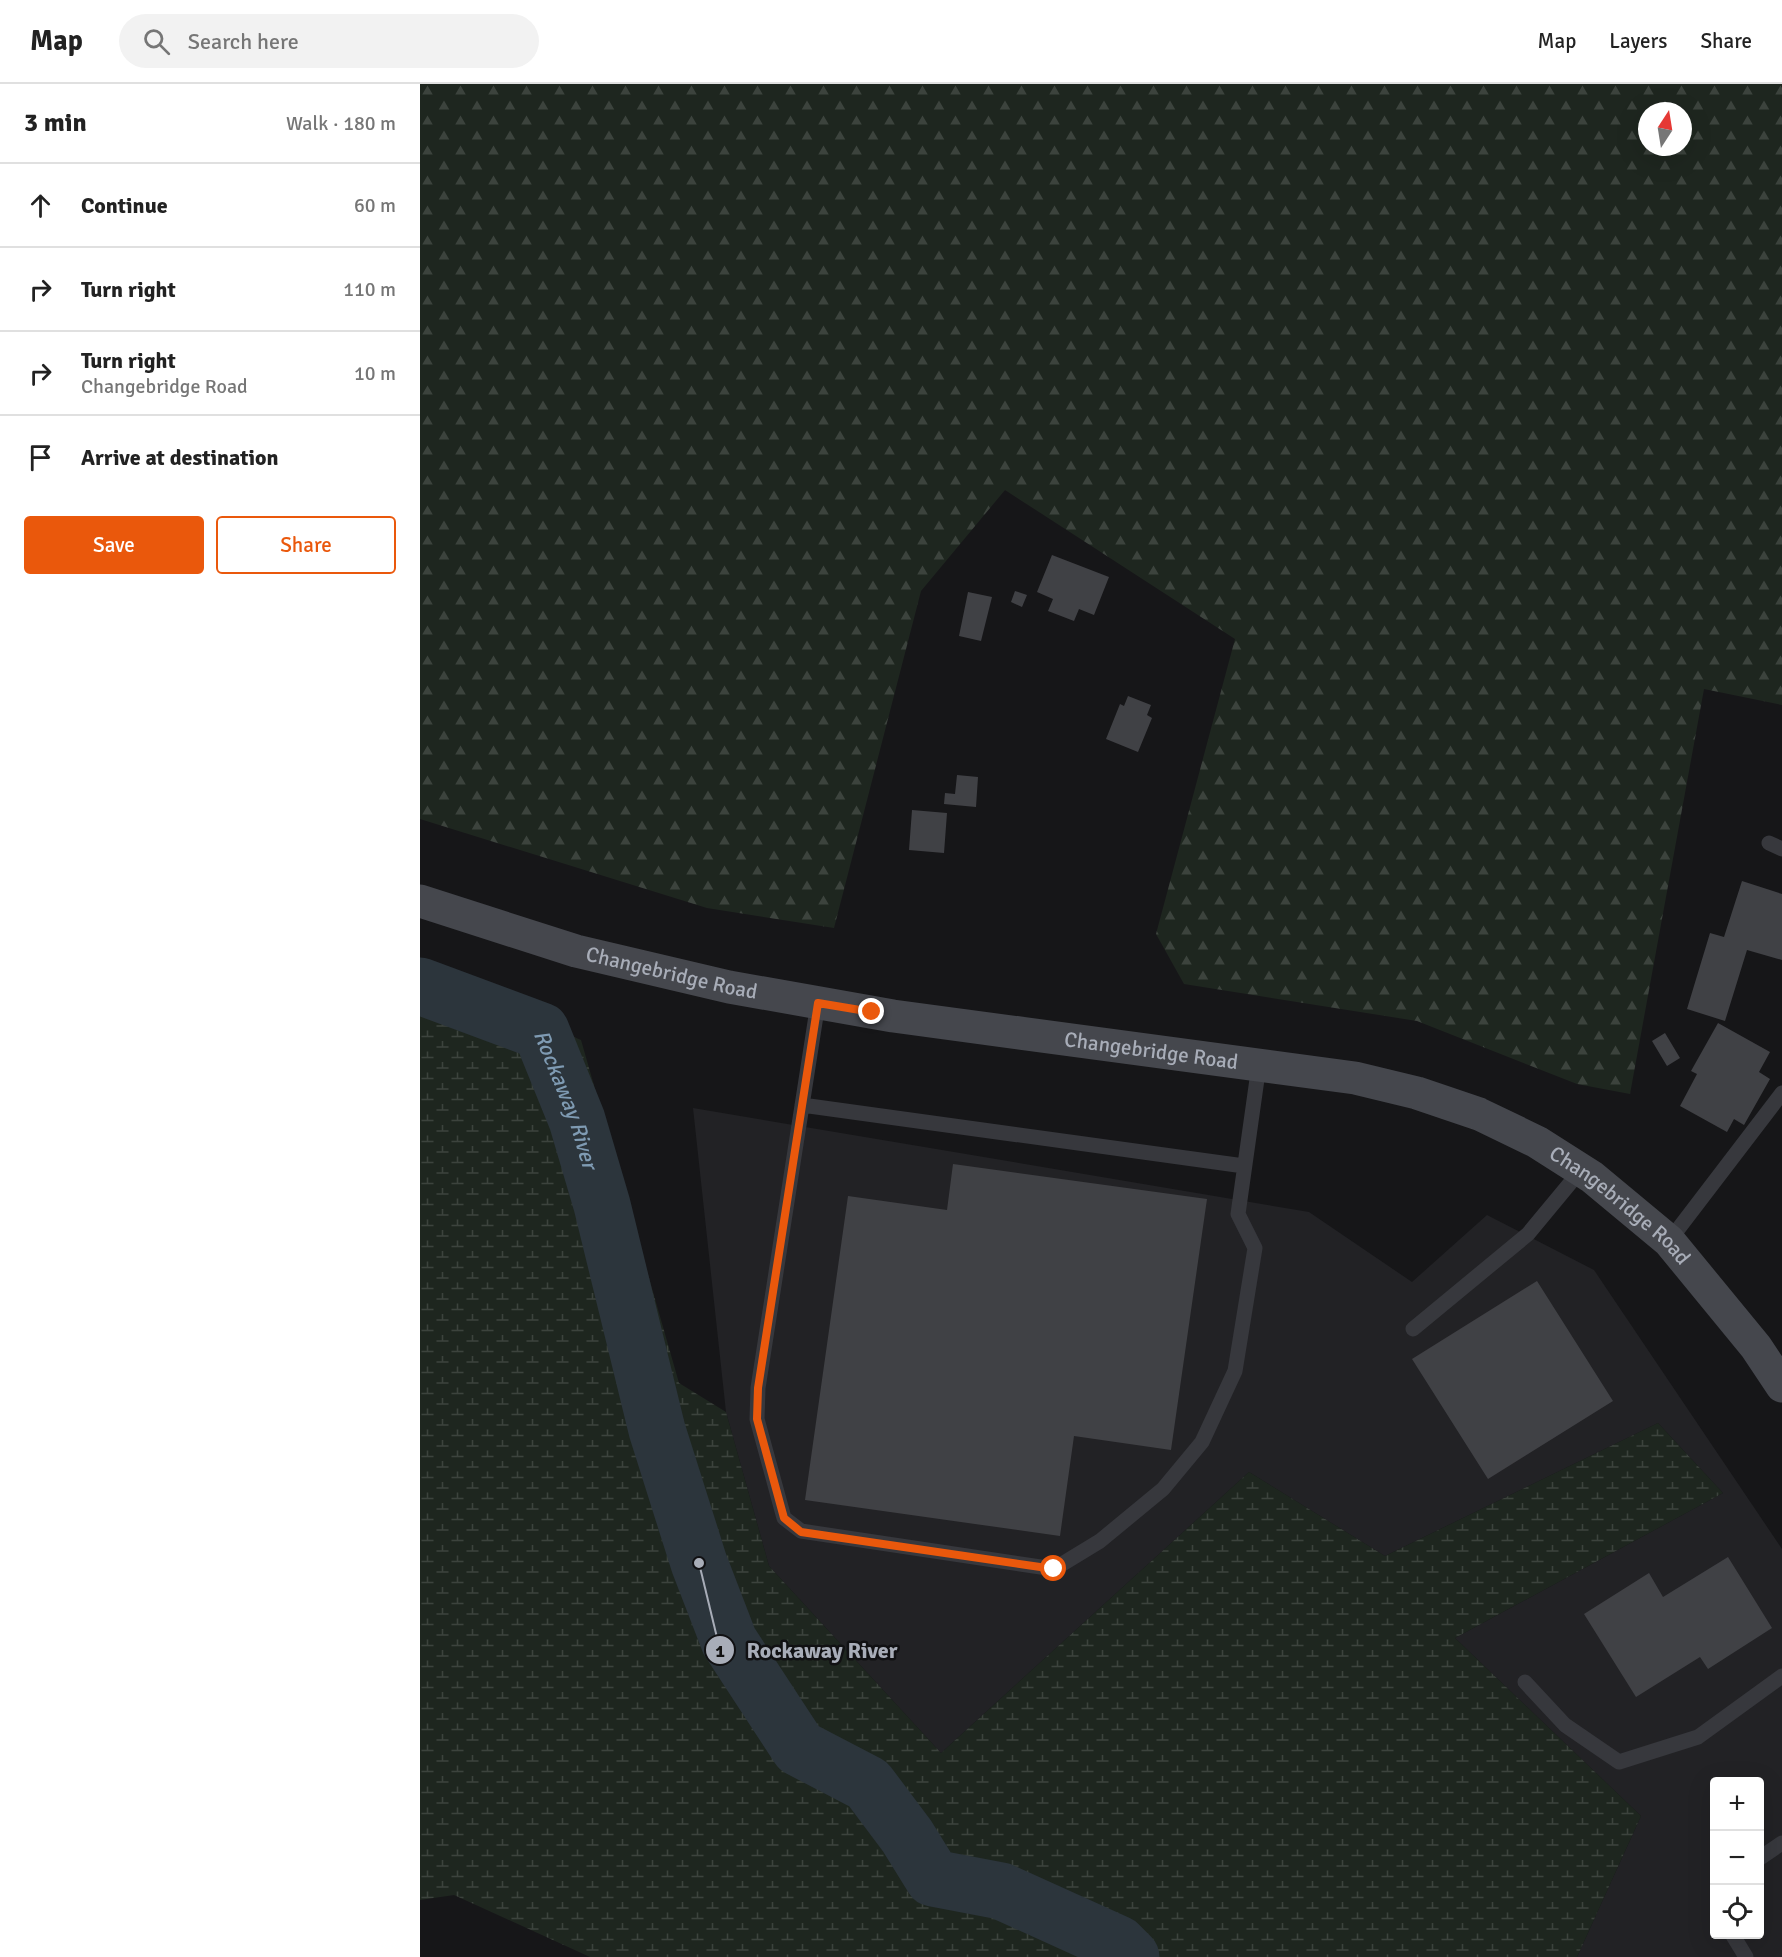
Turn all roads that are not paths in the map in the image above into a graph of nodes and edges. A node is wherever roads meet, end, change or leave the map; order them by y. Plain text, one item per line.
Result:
1 (420, 901) edge
2 (818, 1003) junction
3 (1259, 1065) junction
4 (1782, 1093) edge
5 (802, 1105) junction
6 (1245, 1166) junction
7 (1581, 1170) junction
8 (1669, 1241) junction
9 (1413, 1329) dead end
10 (1782, 1386) edge
11 (1782, 1676) edge
12 (1525, 1682) dead end
13 (1782, 1843) edge
14 (1764, 1855) edge
15 (1735, 1939) edge
16 (1746, 1957) edge

1 - 2 main road, Changebridge Road
2 - 3 main road, Changebridge Road
2 - 5 lane
3 - 6 lane
3 - 7 main road, Changebridge Road
4 - 8 lane
5 - 6 lane
5 - 6 lane
7 - 8 main road, Changebridge Road
7 - 9 lane
8 - 10 main road, Changebridge Road
11 - 12 lane
13 - 14 lane
15 - 16 lane

